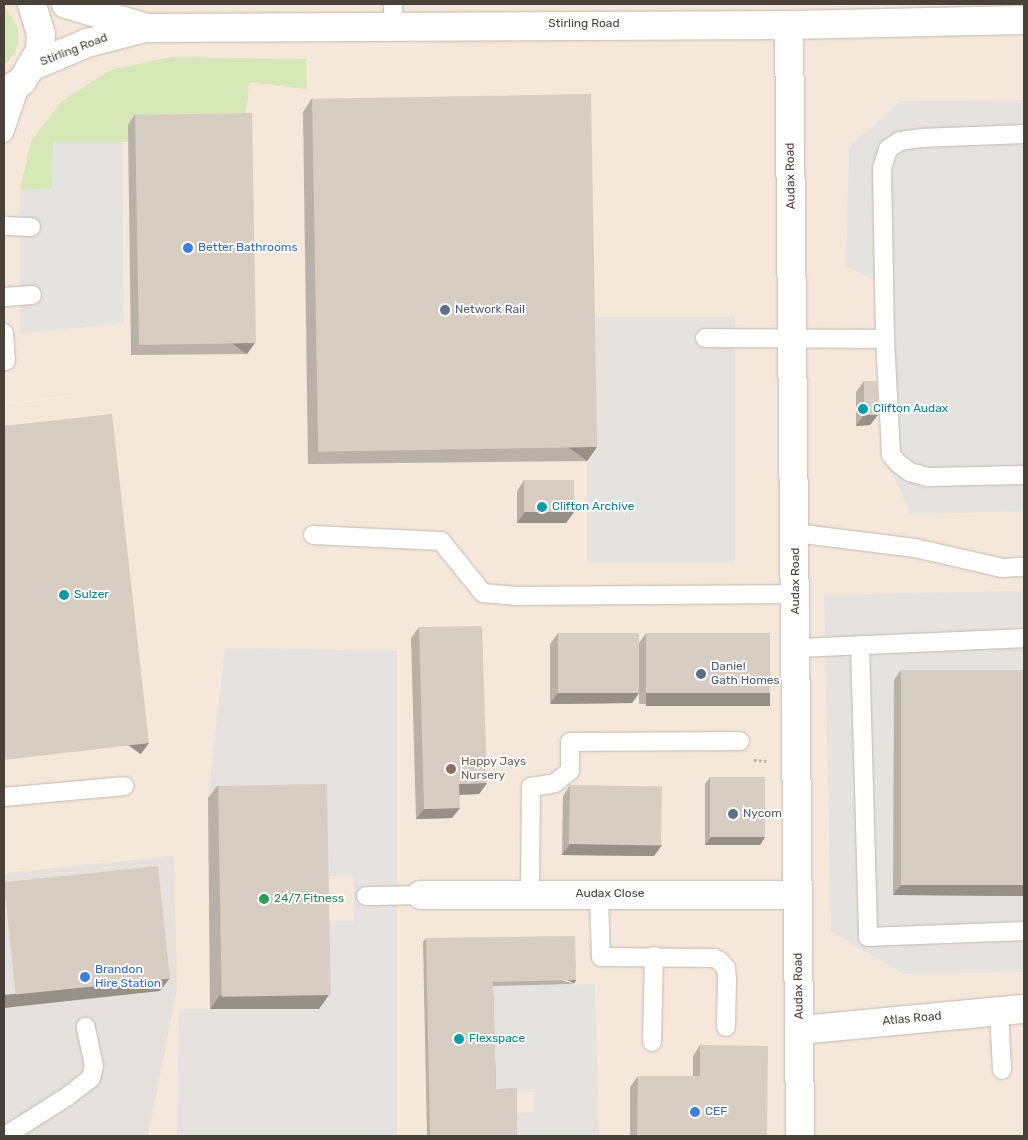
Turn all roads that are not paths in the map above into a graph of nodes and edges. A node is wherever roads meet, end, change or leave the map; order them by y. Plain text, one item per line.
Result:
1 (32, 4) edge
2 (66, 4) edge
3 (992, 12) edge
4 (393, 16) edge
5 (1024, 20) edge
6 (789, 25) junction
7 (145, 28) junction
8 (20, 80) edge
9 (4, 133) edge
10 (1024, 134) edge
11 (4, 226) edge
12 (31, 226) dead end
13 (32, 295) dead end
14 (4, 297) edge
15 (4, 333) edge
16 (705, 338) dead end
17 (792, 338) junction
18 (885, 338) junction
19 (6, 361) dead end
20 (1024, 475) edge
21 (795, 533) junction
22 (313, 535) dead end
23 (1024, 568) edge
24 (796, 594) junction
25 (1024, 638) edge
26 (860, 645) junction
27 (796, 648) junction
28 (740, 741) road end
29 (125, 786) dead end
30 (4, 797) edge
31 (530, 894) junction
32 (599, 894) junction
33 (421, 895) joint
34 (798, 895) junction
35 (366, 896) dead end
36 (1024, 931) edge
37 (654, 956) junction
38 (1012, 1010) edge
39 (726, 1026) dead end
40 (86, 1027) dead end
41 (800, 1030) junction
42 (652, 1042) dead end
43 (1002, 1070) dead end
44 (5, 1136) edge
45 (800, 1136) edge

1 - 8 street
2 - 7 street, Stirling Road
3 - 5 street, Stirling Road
3 - 6 street, Stirling Road
4 - 6 street, Stirling Road
4 - 7 street, Stirling Road
6 - 17 street, Audax Road
7 - 8 street, Stirling Road
8 - 9 lane
10 - 18 lane
11 - 12 lane
13 - 14 lane
15 - 19 lane
16 - 17 lane
17 - 18 lane
17 - 21 street, Audax Road
18 - 20 lane
21 - 23 lane
21 - 24 street, Audax Road
22 - 24 lane
24 - 27 street, Audax Road
25 - 26 lane
26 - 27 lane
26 - 36 lane
27 - 34 street, Audax Road
28 - 31 lane
29 - 30 lane
31 - 32 street, Audax Close
31 - 33 street, Audax Close
32 - 34 street, Audax Close
32 - 37 lane
33 - 35 lane
34 - 41 street, Audax Road
37 - 39 lane
37 - 42 lane
38 - 41 street, Atlas Road
38 - 43 lane
40 - 44 lane
41 - 45 street, Audax Road

